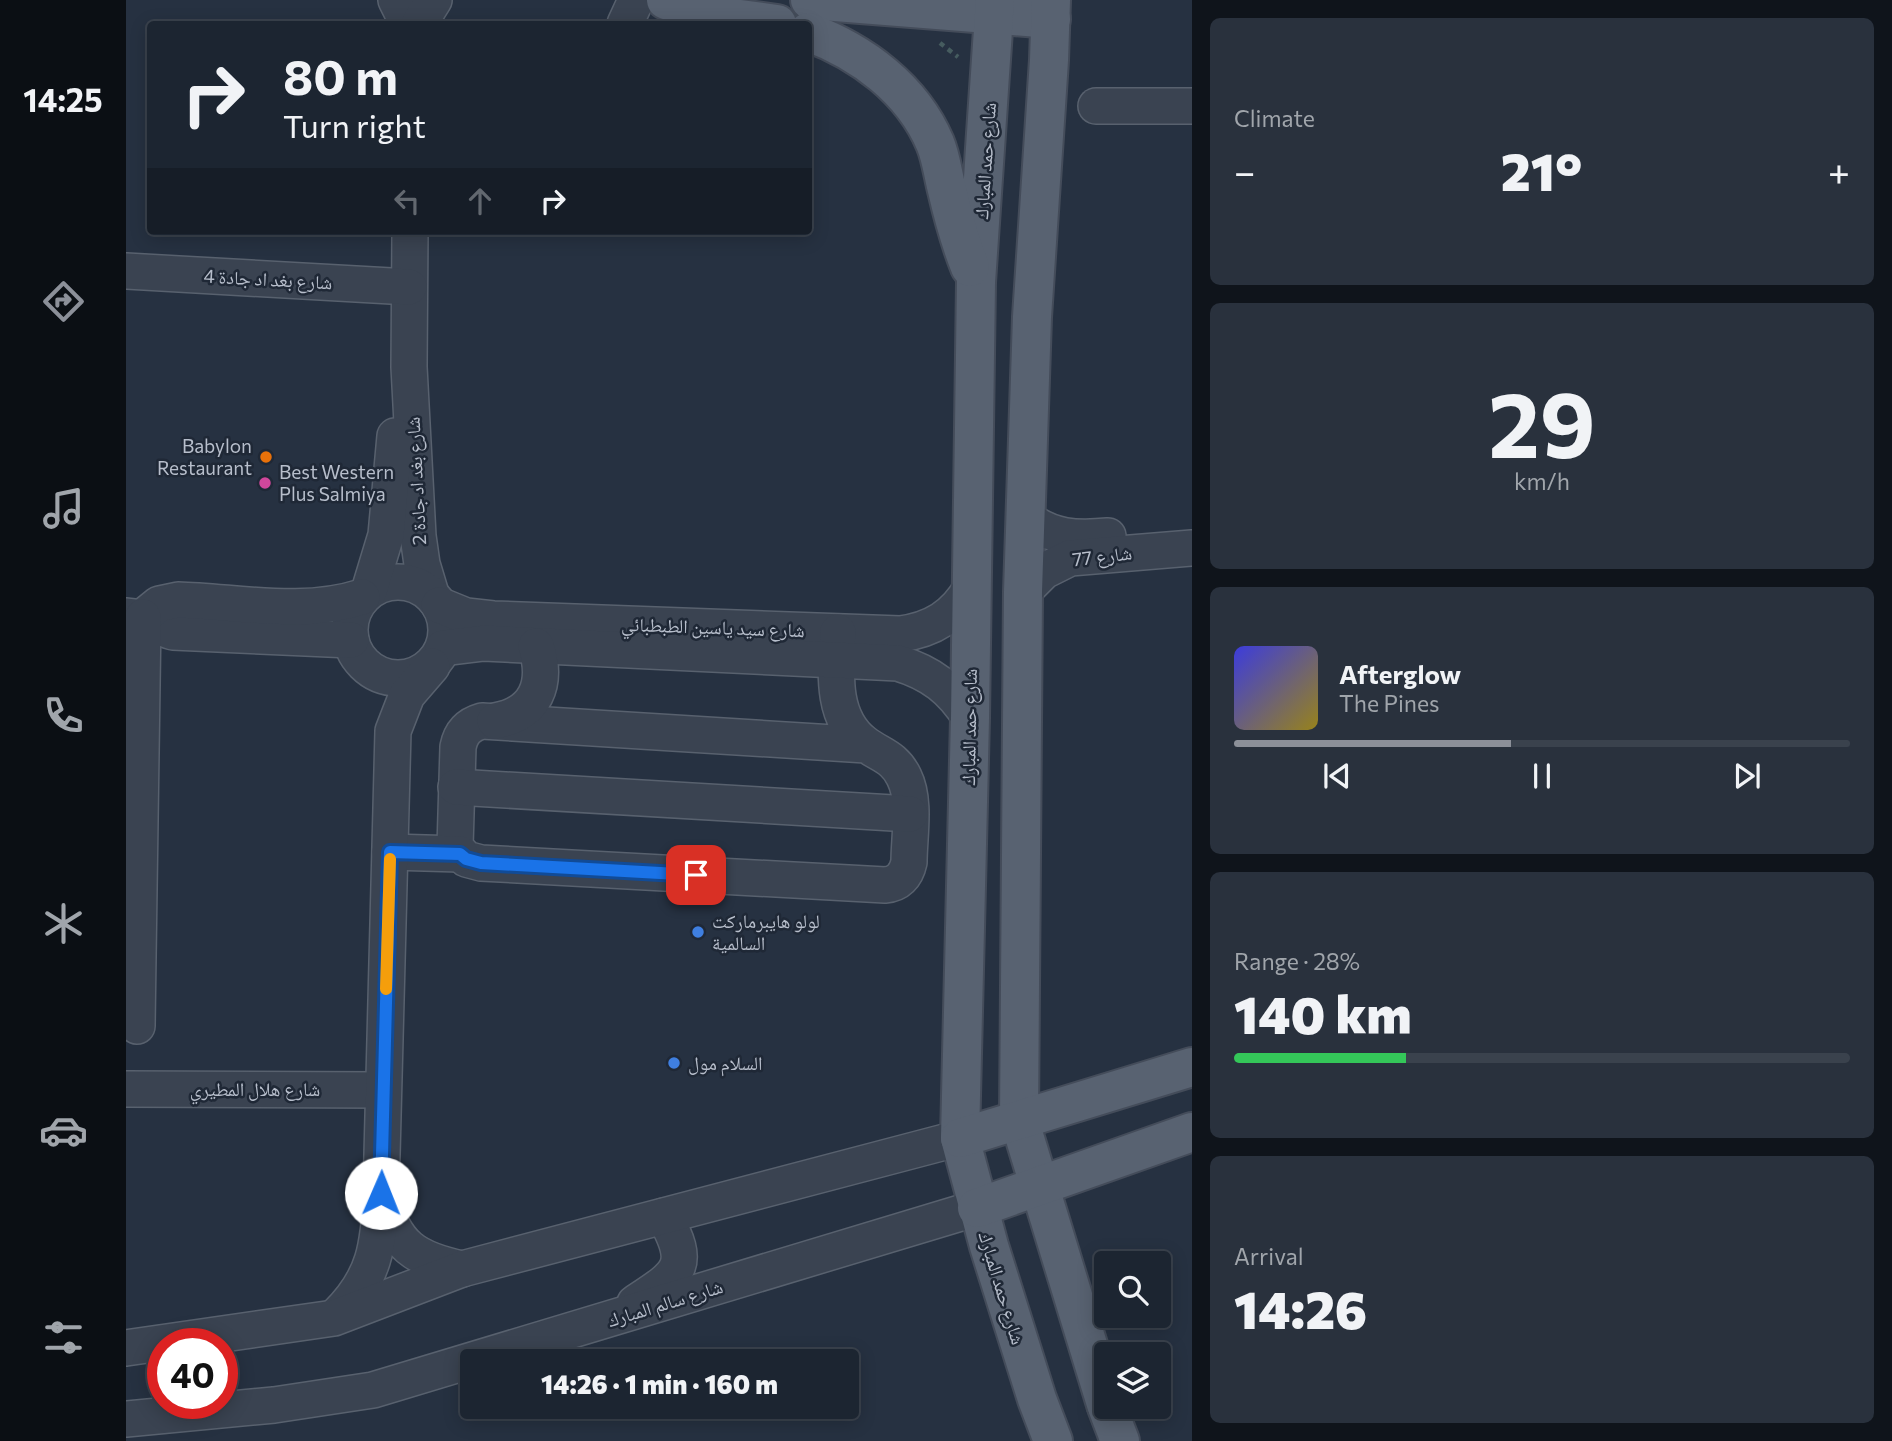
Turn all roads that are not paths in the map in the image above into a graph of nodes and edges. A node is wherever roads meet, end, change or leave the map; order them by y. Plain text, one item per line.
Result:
1 (396, 0) edge
2 (434, 0) edge
3 (635, 0) edge
4 (666, 0) edge
5 (810, 0) edge
6 (995, 7) edge
7 (1051, 9) edge
8 (406, 21) edge
9 (421, 21) edge
10 (626, 21) edge
11 (754, 21) edge
12 (812, 34) edge
13 (1096, 106) dead end
14 (1192, 106) edge
15 (410, 235) edge
16 (126, 271) edge
17 (976, 282) junction
18 (409, 287) junction
19 (409, 367) junction
20 (1026, 518) junction
21 (1192, 527) edge
22 (1192, 548) edge
23 (971, 588) junction
24 (1023, 592) junction
25 (366, 594) junction
26 (435, 599) junction
27 (135, 616) edge
28 (351, 640) junction
29 (536, 646) junction
30 (837, 647) junction
31 (438, 657) junction
32 (371, 670) junction
33 (970, 719) junction
34 (495, 722) junction
35 (393, 731) junction
36 (866, 745) junction
37 (456, 787) junction
38 (910, 814) junction
39 (390, 852) junction
40 (460, 854) junction
41 (133, 869) edge
42 (137, 1026) dead end
43 (1192, 1067) edge
44 (126, 1088) edge
45 (383, 1090) junction
46 (1019, 1119) junction
47 (1192, 1132) edge
48 (960, 1138) junction
49 (1038, 1186) junction
50 (381, 1193) junction
51 (977, 1208) junction
52 (664, 1216) junction
53 (462, 1269) junction
54 (334, 1318) junction
55 (605, 1322) junction
56 (126, 1348) edge
57 (1094, 1364) edge
58 (126, 1419) edge
59 (1112, 1419) edge
60 (1053, 1441) edge
61 (1120, 1441) edge

1 - 8 street
2 - 9 street
3 - 10 street
4 - 11 main road
5 - 6 main road
6 - 7 main road
6 - 17 main road, شارع حمد المبارك
7 - 20 main road
12 - 17 main road
13 - 14 street
15 - 18 street, شارع بغد اد جادة 2
16 - 18 street, شارع بغد اد جادة 4
17 - 23 main road, شارع حمد المبارك
18 - 19 street, شارع بغد اد جادة 2
19 - 25 street, شارع بغد اد جادة 2
19 - 26 street, شارع بغد اد جادة 2
20 - 21 street, شارع 77
20 - 24 main road
22 - 24 street, شارع 77
23 - 30 street, شارع سيد ياسين الطبطبائي
23 - 33 main road, شارع حمد المبارك
24 - 46 main road
25 - 26 street
25 - 27 street
25 - 28 street
26 - 30 street, شارع سيد ياسين الطبطبائي
26 - 31 street
27 - 28 street
27 - 41 street
28 - 32 street
29 - 30 street, شارع سيد ياسين الطبطبائي
29 - 31 street, شارع سيد ياسين الطبطبائي
29 - 34 street
30 - 33 street, شارع سيد ياسين الطبطبائي
30 - 36 street
31 - 32 street
31 - 35 street
32 - 35 street
33 - 48 main road, شارع حمد المبارك
34 - 36 street
34 - 37 street
35 - 39 street
36 - 38 street
37 - 38 street
37 - 40 street
38 - 40 street
39 - 40 street
39 - 45 street
41 - 42 street
43 - 46 main road
44 - 45 street, شارع هلال المطيري
45 - 50 street
46 - 48 main road
46 - 49 main road
47 - 49 main road, شارع سالم المبارك
48 - 51 main road, شارع حمد المبارك
48 - 52 street
49 - 51 main road, شارع سالم المبارك
49 - 57 main road
50 - 53 street
50 - 54 street
51 - 55 street, شارع سالم المبارك
51 - 60 main road, شارع حمد المبارك
52 - 53 street
52 - 55 street
53 - 54 street
54 - 56 street
55 - 58 street, شارع سالم المبارك
59 - 61 main road

